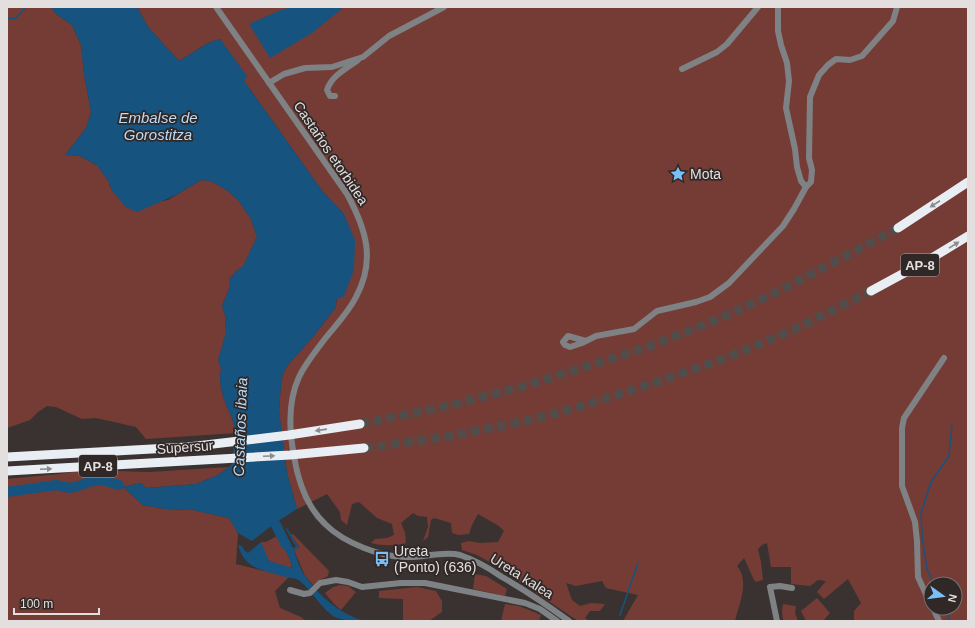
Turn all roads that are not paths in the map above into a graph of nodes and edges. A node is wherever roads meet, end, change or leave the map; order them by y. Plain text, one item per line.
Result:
1 (216, 7) edge
2 (444, 7) edge
3 (758, 7) edge
4 (778, 7) edge
5 (897, 7) edge
6 (363, 57) junction
7 (682, 69) dead end
8 (268, 82) junction
9 (335, 96) dead end
10 (968, 182) edge
11 (806, 187) junction
12 (898, 228) tunnel mouth
13 (968, 236) edge
14 (871, 291) tunnel mouth
15 (586, 341) dead end
16 (944, 358) dead end
17 (360, 424) tunnel mouth
18 (364, 448) tunnel mouth
19 (7, 457) edge
20 (7, 471) edge
21 (309, 505) joint
22 (923, 587) edge
23 (792, 588) dead end
24 (290, 590) dead end
25 (556, 621) edge
26 (568, 621) edge
27 (778, 621) edge

1 - 8 street, Castaños etorbidea
2 - 6 street
3 - 7 street
4 - 11 street
5 - 11 street
6 - 8 street
6 - 9 street
8 - 21 street, Castaños etorbidea
10 -> 12 highway
11 - 15 street
14 -> 13 highway, AP-8
16 - 22 street
17 -> 19 highway, Supersur / AP-8
20 -> 18 highway, Supersur / AP-8
21 - 26 street, Ureta kalea
23 - 27 street
24 - 25 street, Ureta kalea

